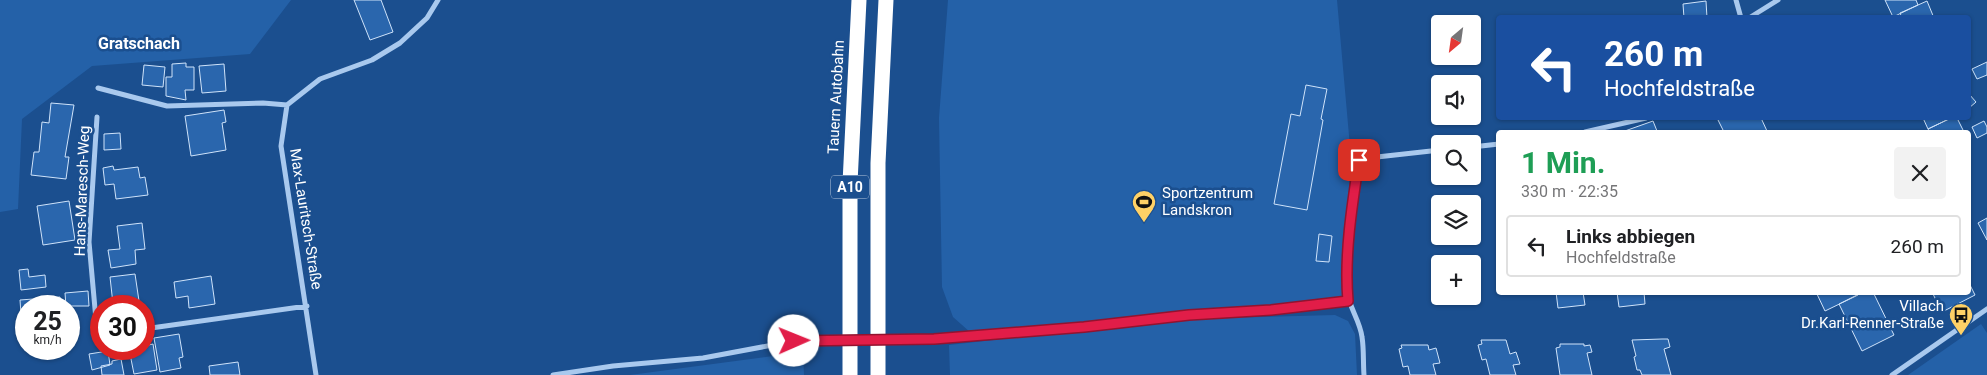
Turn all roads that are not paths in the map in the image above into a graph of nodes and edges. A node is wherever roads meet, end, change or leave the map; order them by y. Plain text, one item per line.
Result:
1 (438, 0) edge
2 (859, 0) edge
3 (886, 0) edge
4 (1736, 0) edge
5 (1778, 0) edge
6 (1740, 15) edge
7 (1754, 15) edge
8 (98, 88) dead end
9 (287, 105) junction
10 (97, 117) dead end
11 (1641, 120) edge
12 (1595, 130) edge
13 (1496, 144) edge
14 (1481, 146) edge
15 (1431, 151) edge
16 (94, 295) edge
17 (1348, 301) junction
18 (307, 306) junction
19 (1987, 309) edge
20 (155, 327) edge
21 (316, 375) edge
22 (552, 375) edge
23 (850, 375) edge
24 (878, 375) edge
25 (1364, 375) edge
26 (1892, 375) edge

1 - 9 street
2 - 23 highway, Tauern Autobahn / A10
3 - 24 highway, A10
4 - 6 street
5 - 7 street
8 - 9 street
9 - 18 street, Max-Lauritsch-Straße
10 - 16 street, Hans-Maresch-Weg
11 - 12 street
13 - 14 street
15 - 17 street
17 - 22 street, bridge
17 - 25 street
18 - 20 street
18 - 21 street, Max-Lauritsch-Straße
19 - 26 street

